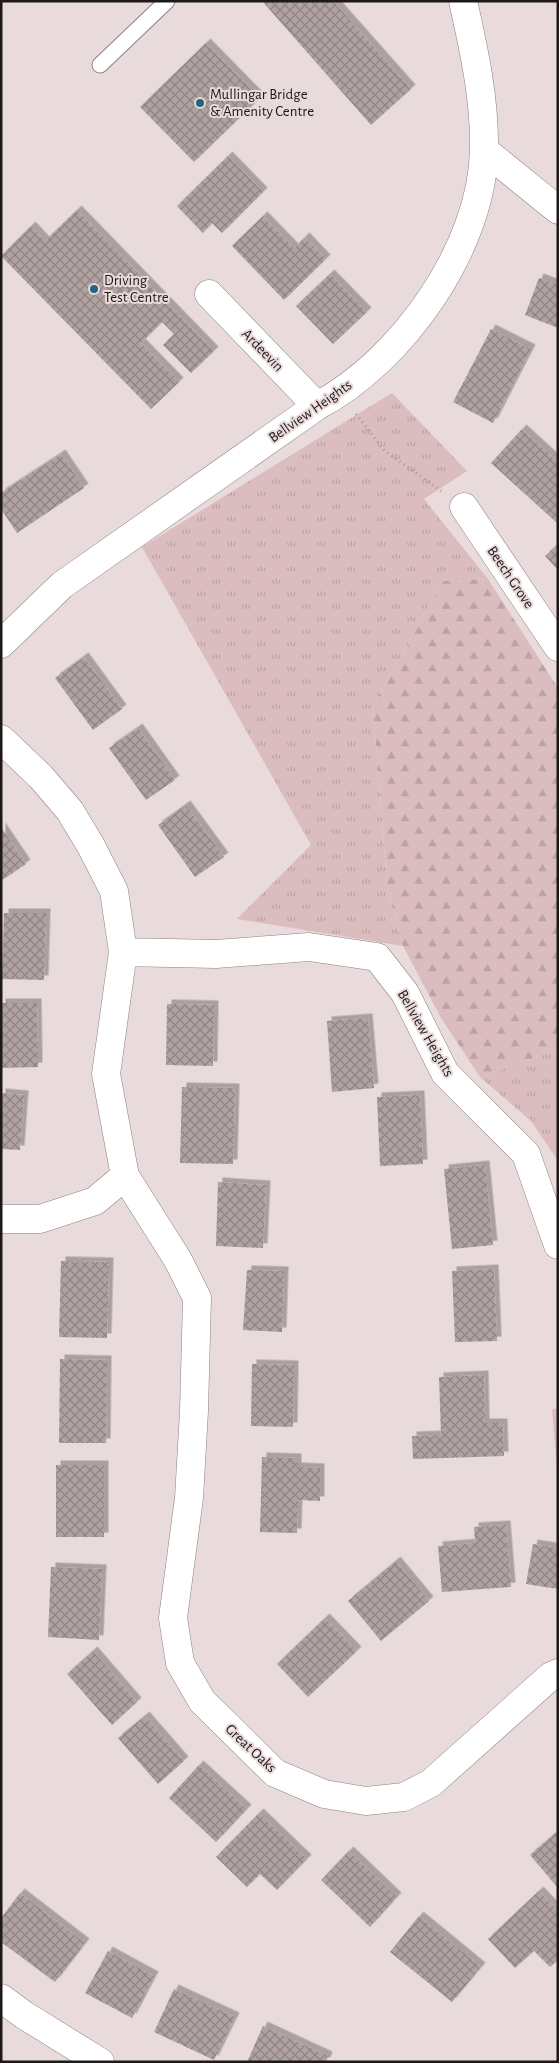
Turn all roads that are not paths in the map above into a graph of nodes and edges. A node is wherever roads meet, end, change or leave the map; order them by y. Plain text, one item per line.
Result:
1 (167, 1) edge
2 (463, 1) edge
3 (100, 64) dead end
4 (484, 150) junction
5 (558, 210) edge
6 (209, 294) dead end
7 (328, 400) junction
8 (464, 507) road end
9 (1, 644) edge
10 (558, 647) edge
11 (1, 739) edge
12 (123, 952) junction
13 (125, 1176) junction
14 (1, 1219) edge
15 (558, 1244) edge
16 (558, 1673) edge
17 (1, 1998) edge
18 (100, 2062) edge

1 - 3 lane
2 - 4 street, Bellview Heights
4 - 5 street
4 - 7 street, Bellview Heights
6 - 7 street, Ardeevin
7 - 9 street, Bellview Heights
8 - 10 street, Beech Grove
11 - 12 street
12 - 13 street
12 - 15 street, Bellview Heights
13 - 14 street
13 - 16 street, Great Oaks
17 - 18 street

